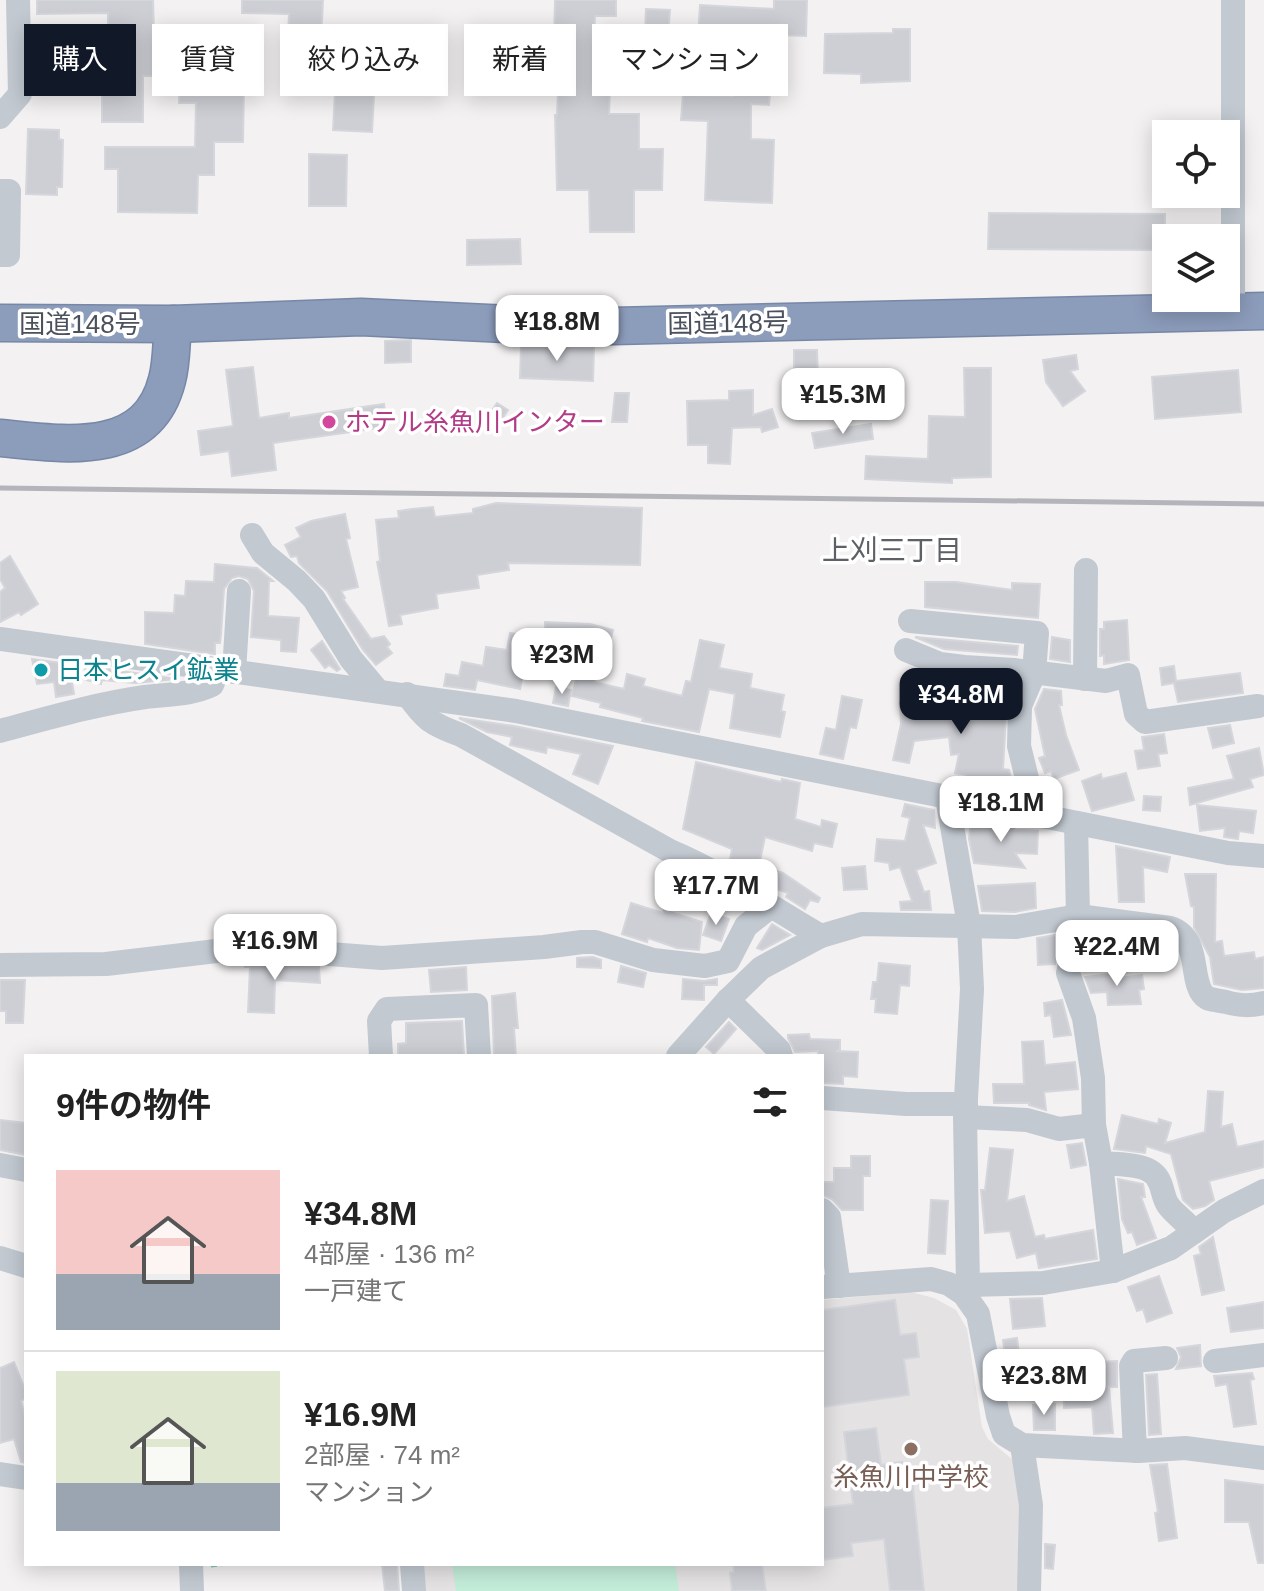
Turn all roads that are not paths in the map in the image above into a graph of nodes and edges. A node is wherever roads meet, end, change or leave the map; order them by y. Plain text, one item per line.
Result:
1 (18, 0) edge
2 (1233, 0) edge
3 (0, 117) edge
4 (0, 191) edge
5 (0, 255) edge
6 (1249, 311) edge
7 (0, 323) edge
8 (173, 324) junction
9 (0, 438) edge
10 (252, 535) dead end
11 (1086, 570) dead end
12 (239, 591) dead end
13 (910, 621) dead end
14 (0, 639) edge
15 (906, 650) dead end
16 (226, 671) junction
17 (1034, 673) junction
18 (1085, 679) junction
19 (377, 690) junction
20 (407, 694) junction
21 (1258, 706) dead end
22 (0, 731) edge
23 (947, 797) junction
24 (1036, 815) junction
25 (1076, 823) junction
26 (1264, 856) edge
27 (770, 907) junction
28 (1078, 916) junction
29 (969, 925) junction
30 (821, 936) junction
31 (728, 961) junction
32 (0, 965) edge
33 (761, 968) junction
34 (728, 1000) junction
35 (1264, 1003) edge
36 (381, 1054) edge
37 (479, 1054) edge
38 (680, 1054) edge
39 (780, 1054) edge
40 (824, 1098) edge
41 (965, 1111) junction
42 (1094, 1125) junction
43 (1101, 1163) junction
44 (0, 1165) edge
45 (24, 1170) edge
46 (1264, 1191) edge
47 (824, 1212) edge
48 (1194, 1232) junction
49 (0, 1258) edge
50 (24, 1265) edge
51 (1113, 1271) junction
52 (830, 1286) edge
53 (966, 1290) junction
54 (1264, 1355) edge
55 (1166, 1358) dead end
56 (1215, 1361) dead end
57 (1022, 1445) junction
58 (1135, 1451) junction
59 (1264, 1458) edge
60 (0, 1474) edge
61 (24, 1478) edge
62 (191, 1566) edge
63 (412, 1566) edge
64 (192, 1591) edge
65 (414, 1591) edge
66 (1029, 1591) edge

1 - 3 street
2 - 6 street
4 - 5 street
6 - 8 highway, 国道148号
7 - 8 highway, 国道148号
8 - 9 highway
10 - 19 street
11 - 18 street
12 - 16 street
13 - 17 street
14 - 16 street
15 - 17 street
16 - 19 street
16 - 22 street
17 - 18 street
17 - 24 street
18 - 21 street
19 - 20 street
20 - 23 street
20 - 27 street
23 - 24 street
23 - 29 street
24 - 25 street
25 - 26 street
25 - 28 street
27 - 30 street
27 - 31 street
28 - 29 street
28 - 35 street
28 - 42 street
29 - 30 street
29 - 41 street
30 - 33 street
31 - 32 street
31 - 33 street
33 - 34 street
34 - 38 street
34 - 39 street
36 - 37 street
40 - 41 street
41 - 42 street
41 - 53 street
42 - 43 street
43 - 48 street
43 - 51 street
44 - 45 street
46 - 48 street
47 - 52 street
48 - 51 street
49 - 50 street
51 - 53 street
52 - 53 street
53 - 57 street
54 - 56 street
55 - 58 street
57 - 58 street
57 - 66 street
58 - 59 street
60 - 61 street
62 - 64 street
63 - 65 street

